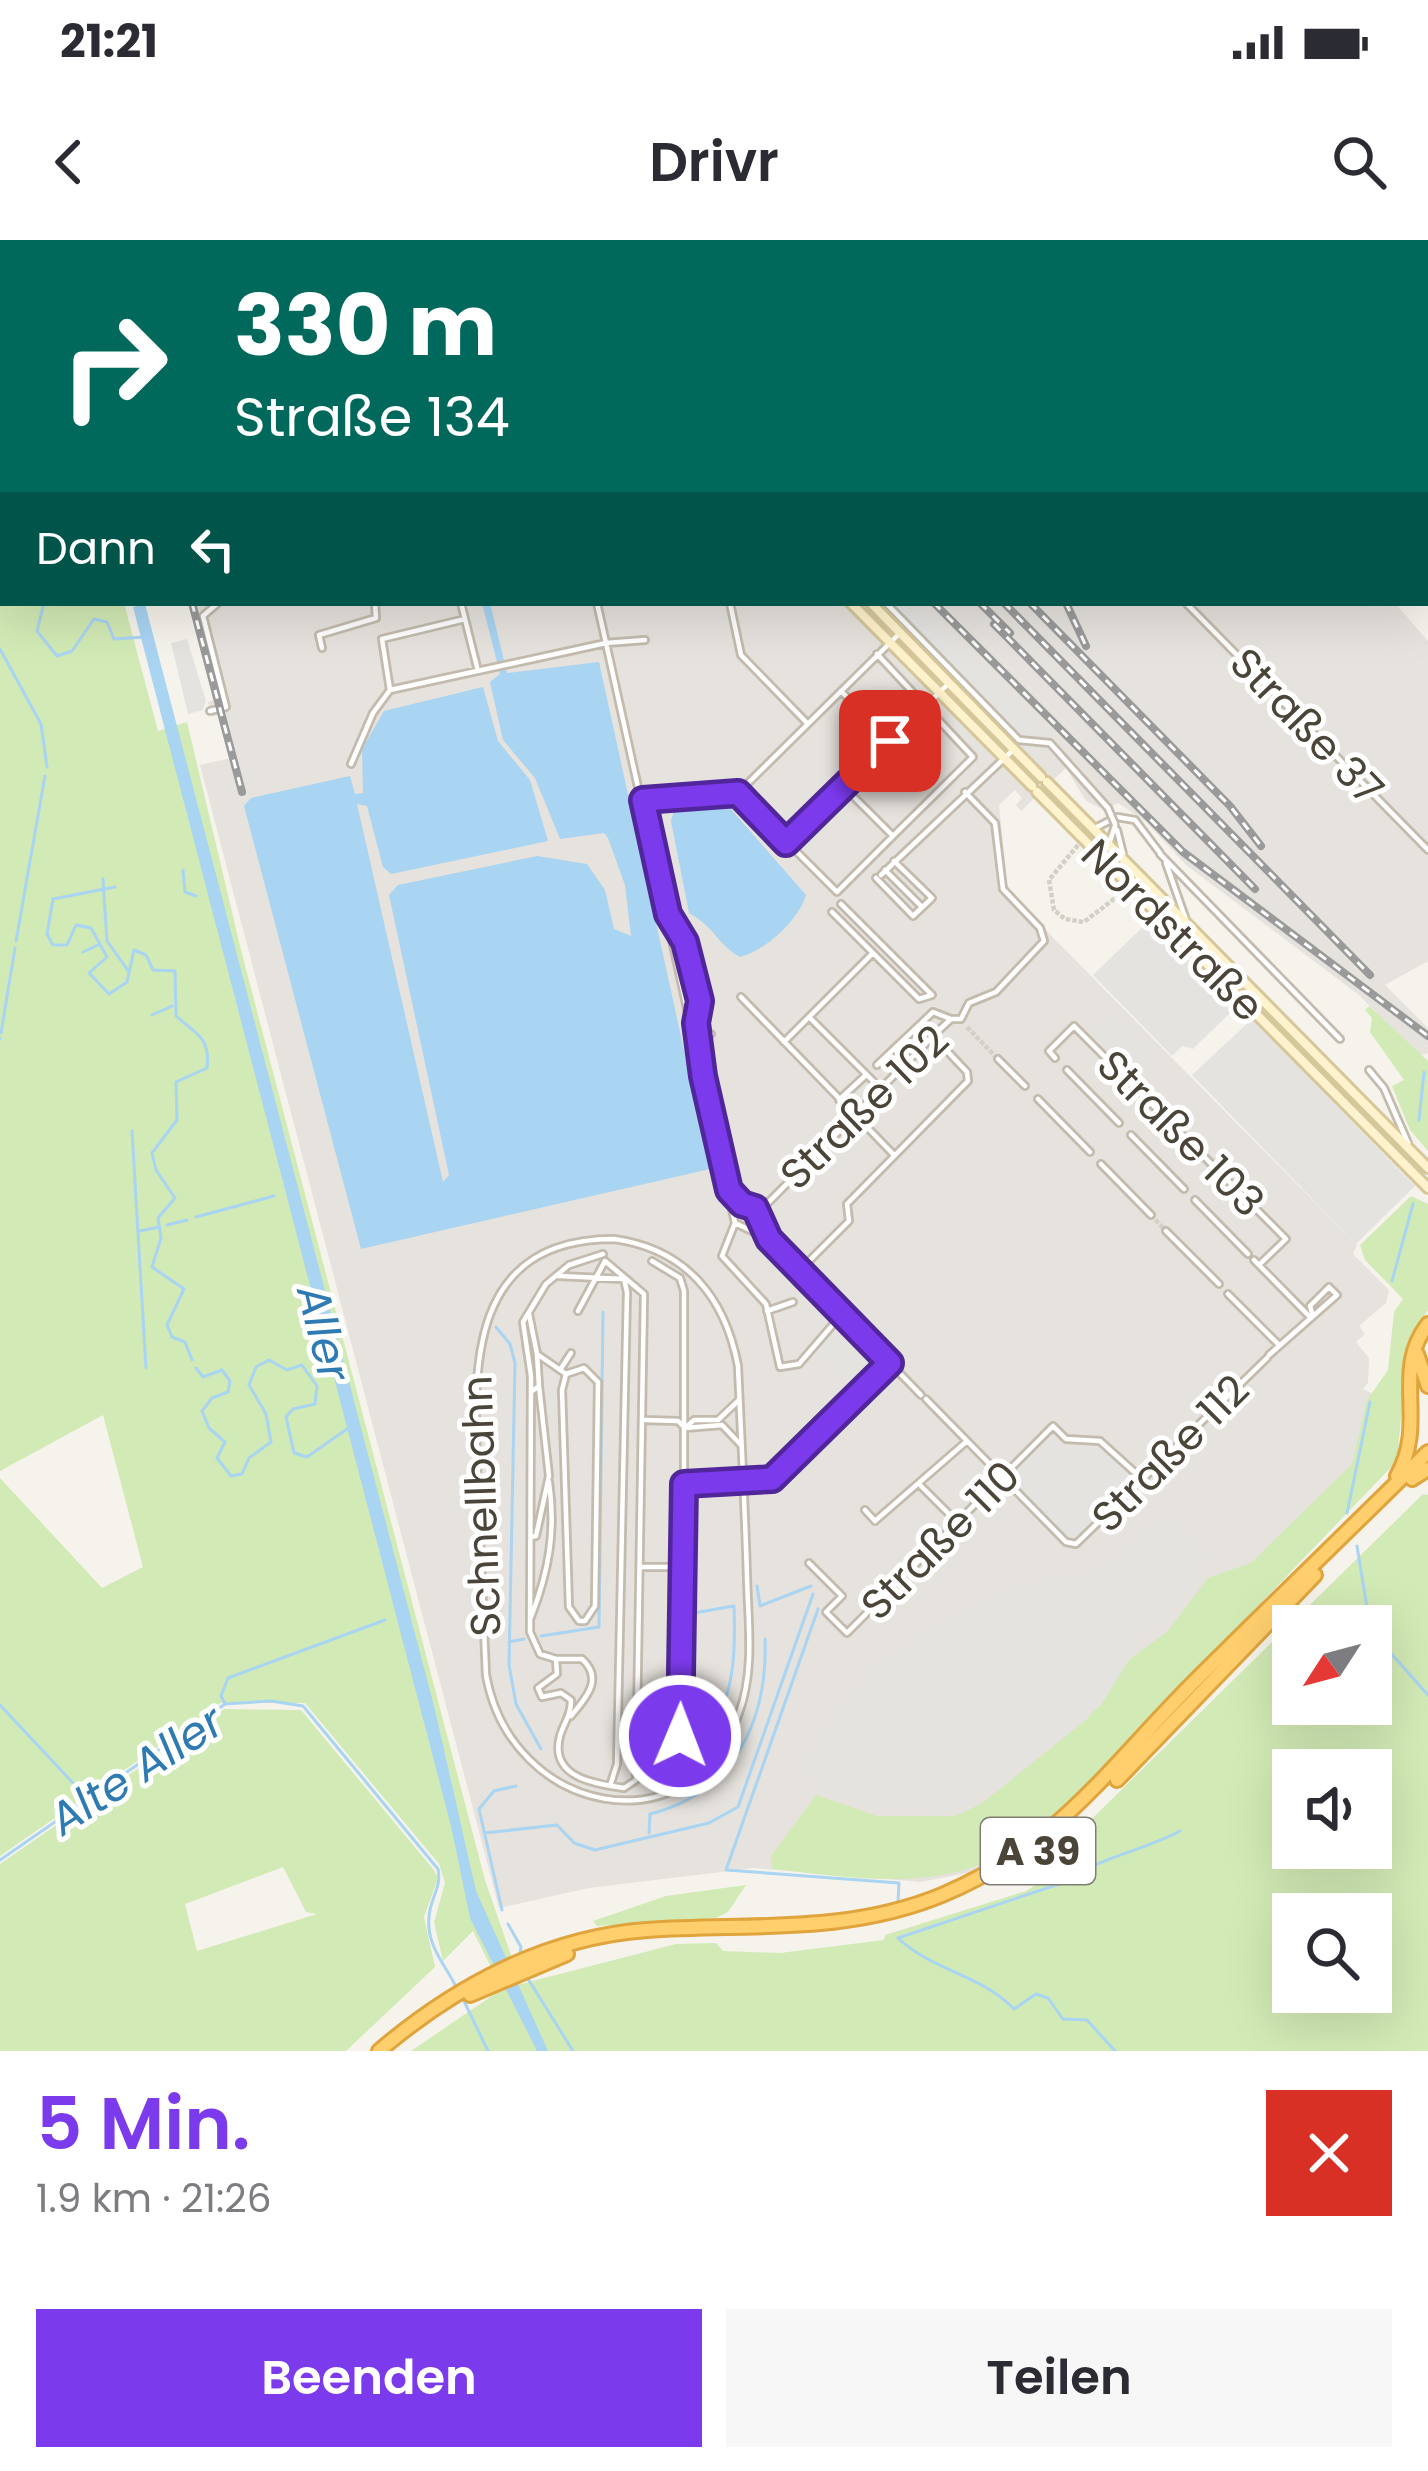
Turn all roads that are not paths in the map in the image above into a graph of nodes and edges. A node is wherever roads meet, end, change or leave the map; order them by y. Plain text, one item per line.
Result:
1 (215, 606) edge
2 (375, 606) edge
3 (462, 606) edge
4 (598, 606) edge
5 (731, 606) edge
6 (854, 606) edge
7 (874, 606) edge
8 (889, 606) edge
9 (1189, 606) edge
10 (465, 619) junction
11 (900, 632) junction
12 (645, 640) dead end
13 (890, 642) junction
14 (606, 643) junction
15 (322, 648) dead end
16 (878, 655) junction
17 (478, 668) junction
18 (949, 683) junction
19 (390, 690) junction
20 (841, 691) junction
21 (940, 692) junction
22 (926, 705) junction
23 (210, 711) dead end
24 (808, 724) junction
25 (890, 741) junction
26 (1011, 745) junction
27 (1001, 755) junction
28 (351, 764) dead end
29 (1044, 780) junction
30 (844, 787) junction
31 (1035, 789) junction
32 (965, 792) junction
33 (738, 793) junction
34 (643, 800) junction
35 (1115, 825) junction
36 (1097, 827) dead end
37 (893, 836) junction
38 (786, 843) junction
39 (1109, 844) junction
40 (1428, 850) edge
41 (1160, 854) junction
42 (1124, 859) junction
43 (894, 861) junction
44 (881, 874) junction
45 (1123, 879) junction
46 (1129, 896) dead end
47 (841, 904) dead end
48 (922, 908) junction
49 (1154, 910) junction
50 (832, 912) dead end
51 (668, 914) junction
52 (1188, 925) junction
53 (669, 927) junction
54 (1197, 934) junction
55 (686, 943) junction
56 (1187, 944) junction
57 (675, 948) junction
58 (873, 953) junction
59 (693, 973) junction
60 (681, 974) junction
61 (741, 997) dead end
62 (699, 998) junction
63 (686, 999) junction
64 (809, 1017) junction
65 (951, 1019) junction
66 (961, 1019) junction
67 (967, 1027) tunnel mouth
68 (711, 1034) dead end
69 (933, 1036) junction
70 (1340, 1039) dead end
71 (699, 1041) junction
72 (784, 1042) junction
73 (1052, 1054) dead end
74 (998, 1058) tunnel mouth
75 (1319, 1058) junction
76 (877, 1065) dead end
77 (1309, 1068) junction
78 (1067, 1070) dead end
79 (1370, 1070) dead end
80 (866, 1074) junction
81 (703, 1076) junction
82 (1023, 1084) dead end
83 (881, 1089) junction
84 (1037, 1099) dead end
85 (839, 1100) junction
86 (1362, 1101) junction
87 (1352, 1111) junction
88 (854, 1115) junction
89 (1119, 1123) dead end
90 (1131, 1135) dead end
91 (1090, 1152) dead end
92 (894, 1155) junction
93 (1418, 1157) junction
94 (1101, 1164) dead end
95 (1428, 1168) edge
96 (1428, 1188) edge
97 (1184, 1189) dead end
98 (729, 1190) junction
99 (768, 1199) junction
100 (1195, 1200) dead end
101 (742, 1204) junction
102 (752, 1205) junction
103 (734, 1211) junction
104 (1151, 1215) tunnel mouth
105 (758, 1216) junction
106 (735, 1223) junction
107 (746, 1228) junction
108 (1166, 1231) tunnel mouth
109 (728, 1239) junction
110 (769, 1239) junction
111 (603, 1253) dead end
112 (1247, 1254) dead end
113 (652, 1261) dead end
114 (800, 1271) junction
115 (597, 1275) junction
116 (556, 1276) junction
117 (624, 1279) junction
118 (1219, 1284) dead end
119 (1228, 1294) dead end
120 (793, 1302) dead end
121 (528, 1308) junction
122 (578, 1311) dead end
123 (767, 1311) junction
124 (842, 1314) junction
125 (1311, 1314) junction
126 (1428, 1326) edge
127 (1279, 1346) junction
128 (571, 1353) dead end
129 (537, 1354) junction
130 (890, 1363) junction
131 (563, 1372) junction
132 (539, 1386) junction
133 (1428, 1386) edge
134 (531, 1392) junction
135 (740, 1399) junction
136 (644, 1420) junction
137 (685, 1428) junction
138 (967, 1441) junction
139 (743, 1449) junction
140 (1428, 1452) edge
141 (1428, 1466) edge
142 (549, 1476) junction
143 (1002, 1476) junction
144 (1142, 1479) junction
145 (684, 1484) junction
146 (921, 1486) junction
147 (865, 1510) dead end
148 (958, 1524) junction
149 (1354, 1526) junction
150 (530, 1537) junction
151 (809, 1562) dead end
152 (640, 1567) junction
153 (682, 1568) junction
154 (530, 1621) junction
155 (556, 1659) junction
156 (571, 1700) junction
157 (582, 1702) junction
158 (571, 1716) junction
159 (680, 1736) dead end
160 (610, 1786) junction
161 (531, 1962) junction
162 (415, 2026) junction
163 (379, 2051) edge
164 (391, 2051) edge

1 - 23 street
2 - 15 street
3 - 10 street
4 - 14 street
5 - 24 street
6 - 13 street, Nordstraße
7 - 11 street, Nordstraße
8 - 35 street, bridge
9 - 40 street, Straße 37
10 - 17 street
10 - 19 street
11 - 13 street
11 - 18 street, Nordstraße
12 - 14 street
13 - 16 street
13 - 21 street, Nordstraße
14 - 17 street
14 - 34 street
16 - 20 street
16 - 22 street
17 - 19 street
18 - 21 street
18 - 26 street, Nordstraße
19 - 28 street
20 - 24 street
20 - 25 street
21 - 22 street
21 - 27 street, Nordstraße
22 - 25 street
22 - 37 street
24 - 33 street
25 - 30 street
26 - 27 street
26 - 29 street, Nordstraße
27 - 31 street, Nordstraße
27 - 32 street
29 - 31 street
29 - 31 street
29 - 39 street, Nordstraße
30 - 37 street
30 - 38 street
31 - 45 street, Nordstraße
32 - 43 street
32 - 66 street
33 - 34 street
33 - 38 street
34 - 51 street
35 - 39 street
35 - 42 street
36 - 41 street
37 - 38 street
39 - 42 street, Nordstraße
39 - 45 street
41 - 52 street
41 - 70 street
42 - 52 street, Nordstraße
43 - 44 street
43 - 48 street
44 - 48 street
44 - 48 street
45 - 49 street, Nordstraße
46 - 49 street
47 - 58 street
49 - 56 street, Nordstraße
50 - 58 street
51 - 53 street
51 - 55 street
52 - 54 street, Nordstraße
53 - 57 street
53 - 81 street
54 - 56 street
54 - 75 street, Nordstraße
55 - 57 street
55 - 59 street
56 - 77 street, Nordstraße
57 - 60 street
58 - 64 street
59 - 60 street
59 - 62 street
60 - 63 street
61 - 72 street
62 - 63 street
62 - 71 street
63 - 71 street
64 - 72 street
64 - 80 street
65 - 66 street, Straße 102
65 - 69 street, Straße 102
65 - 76 street, Straße 102
66 - 67 street
68 - 71 street
69 - 83 street, Straße 102
69 - 92 street
71 - 81 street
72 - 85 street
73 - 125 street, Straße 103
74 - 82 street
75 - 77 street
75 - 86 street, Nordstraße
77 - 87 street, Nordstraße
78 - 89 street
79 - 93 street, Nordstraße
80 - 83 street
80 - 85 street
81 - 98 street
83 - 88 street, Straße 102
84 - 91 street
85 - 88 street
86 - 87 street
86 - 93 street, Nordstraße
87 - 96 street, Nordstraße
88 - 92 street
88 - 99 street, Straße 102
90 - 97 street
92 - 114 street
93 - 95 street, Nordstraße
94 - 104 street
98 - 101 street
98 - 103 street
99 - 102 street, Straße 102
99 - 105 street, Straße 102
100 - 112 street
101 - 102 street
101 - 103 street
102 - 105 street
103 - 106 street
105 - 107 street
105 - 110 street
106 - 107 street
106 - 109 street
107 - 109 street
107 - 110 street
108 - 118 street
109 - 123 street
110 - 114 street
111 - 116 street
113 - 137 street
114 - 124 street
115 - 116 street
115 - 117 street
115 - 117 street
115 - 122 street
116 - 121 street
117 - 136 street
117 - 160 street
119 - 127 street
120 - 123 street
121 - 129 street
121 - 134 street
123 - 124 street
124 - 130 street
125 - 125 street
125 - 127 street, Straße 112
126 - 133 highway
126 - 149 highway
127 - 144 street, Straße 112
128 - 131 street
129 - 131 street
129 - 132 street
130 - 138 street
130 - 145 street, bridge
131 - 131 street
132 - 134 street
132 - 142 street
134 - 150 street
135 - 137 street
135 - 139 street, Schnellbahn
135 - 139 street, Schnellbahn
136 - 137 street
136 - 152 street
137 - 139 street
137 - 145 street
138 - 143 street
138 - 146 street
140 - 149 highway, A 39
141 - 161 highway, A 39
142 - 150 street
142 - 154 street
143 - 144 street, Straße 110
143 - 144 street, Straße 112
143 - 148 street, Straße 110
145 - 153 street
146 - 147 street
146 - 148 street
148 - 151 street, Straße 110
149 - 161 highway, A 39
150 - 154 street
152 - 153 street
152 - 160 street
153 - 159 street
154 - 155 street
155 - 156 street
155 - 157 street
156 - 157 street
156 - 158 street
157 - 158 street
158 - 160 street
161 - 162 highway, A 39
162 - 163 highway, A 39
162 - 164 highway, A 39

